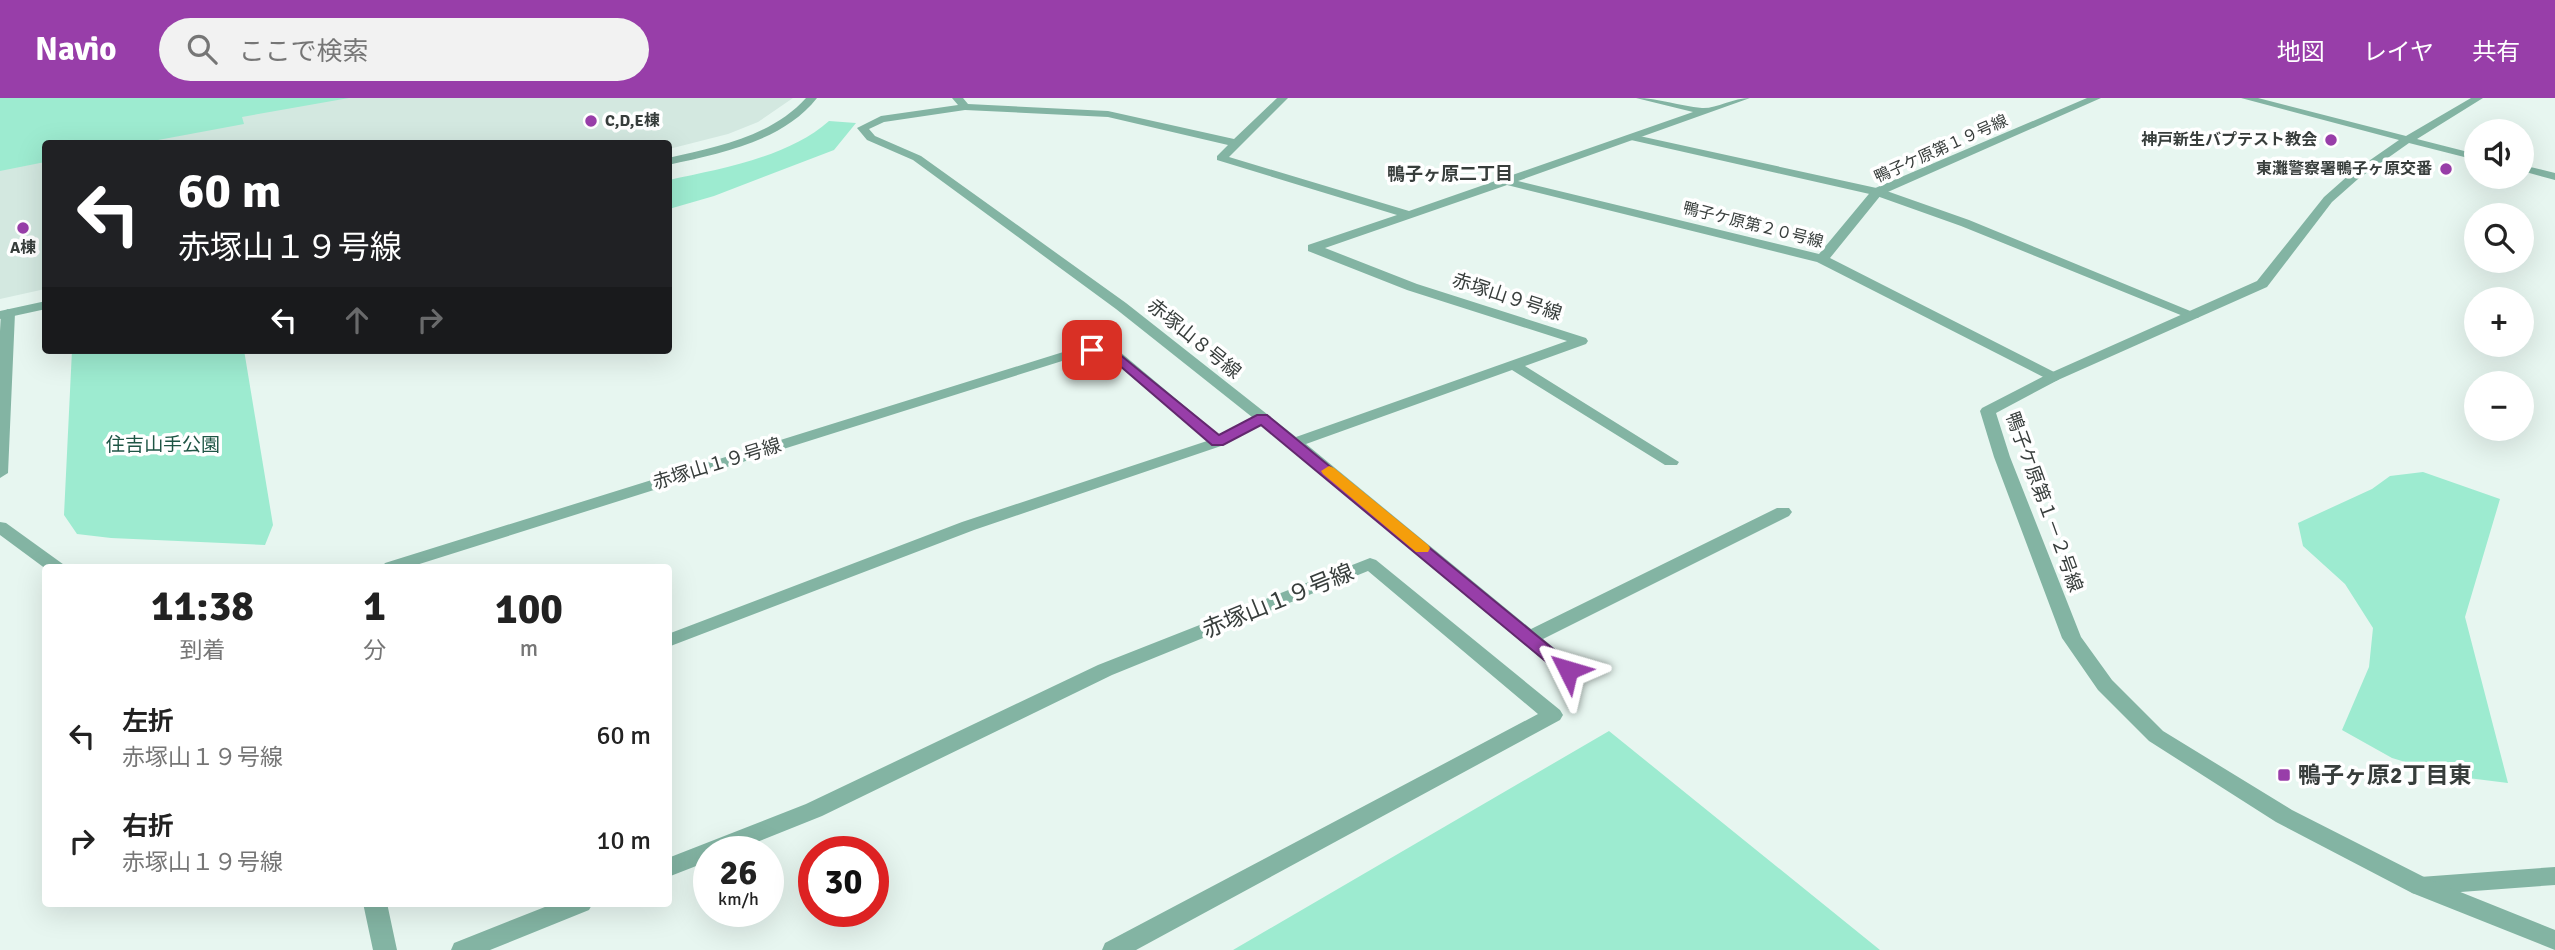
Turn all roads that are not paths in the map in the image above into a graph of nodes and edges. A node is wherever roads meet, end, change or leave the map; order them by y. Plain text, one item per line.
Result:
1 (812, 98) edge
2 (1283, 98) edge
3 (1641, 98) edge
4 (1745, 98) edge
5 (2096, 98) edge
6 (2246, 98) edge
7 (2478, 98) edge
8 (961, 103) edge
9 (1706, 112) junction
10 (1635, 138) junction
11 (2408, 140) junction
12 (1236, 143) junction
13 (2464, 154) edge
14 (672, 161) edge
15 (2534, 172) edge
16 (2555, 177) edge
17 (1505, 181) junction
18 (1877, 192) junction
19 (1410, 215) junction
20 (1822, 259) junction
21 (42, 306) edge
22 (4, 314) edge
23 (2193, 315) junction
24 (1512, 364) junction
25 (2053, 377) junction
26 (1262, 418) junction
27 (1217, 442) junction
28 (1294, 443) junction
29 (1671, 462) dead end
30 (0, 472) edge
31 (1783, 512) dead end
32 (0, 527) edge
33 (50, 564) edge
34 (401, 564) edge
35 (1530, 638) junction
36 (672, 640) edge
37 (1568, 670) dead end
38 (672, 866) edge
39 (2555, 876) edge
40 (2420, 886) junction
41 (376, 907) edge
42 (571, 907) edge
43 (2555, 941) edge
44 (385, 950) edge
45 (463, 950) edge
46 (1114, 950) edge

1 - 14 street
2 - 12 street
3 - 9 street
4 - 9 street
5 - 18 street, 鴨子ケ原第１９号線
6 - 11 street
7 - 11 street, 鴨子ケ原第１－２号線
8 - 12 street
8 - 26 street, 赤塚山８号線
9 - 10 street
10 - 17 street
10 - 18 street
11 - 13 street
11 - 23 street, 鴨子ケ原第１－２号線
12 - 19 street
15 - 16 street
17 - 19 street
17 - 20 street, 鴨子ケ原第２０号線
18 - 20 street, 鴨子ケ原第１９号線
18 - 23 street
19 - 24 street, 赤塚山９号線
20 - 25 street, 鴨子ケ原第２０号線
21 - 22 street
22 - 30 street
23 - 25 street, 鴨子ケ原第１－２号線
24 - 28 street, 赤塚山９号線
24 - 29 street
25 - 40 street, 鴨子ケ原第１－２号線
26 - 27 street
26 - 28 street, 赤塚山８号線
27 - 34 street, 赤塚山１９号線
27 - 36 street
28 - 35 street, 赤塚山８号線
31 - 35 street
32 - 33 street
35 - 37 street, 赤塚山８号線
38 - 46 street, 赤塚山１９号線
39 - 40 street
40 - 43 street
41 - 44 street
42 - 45 street

